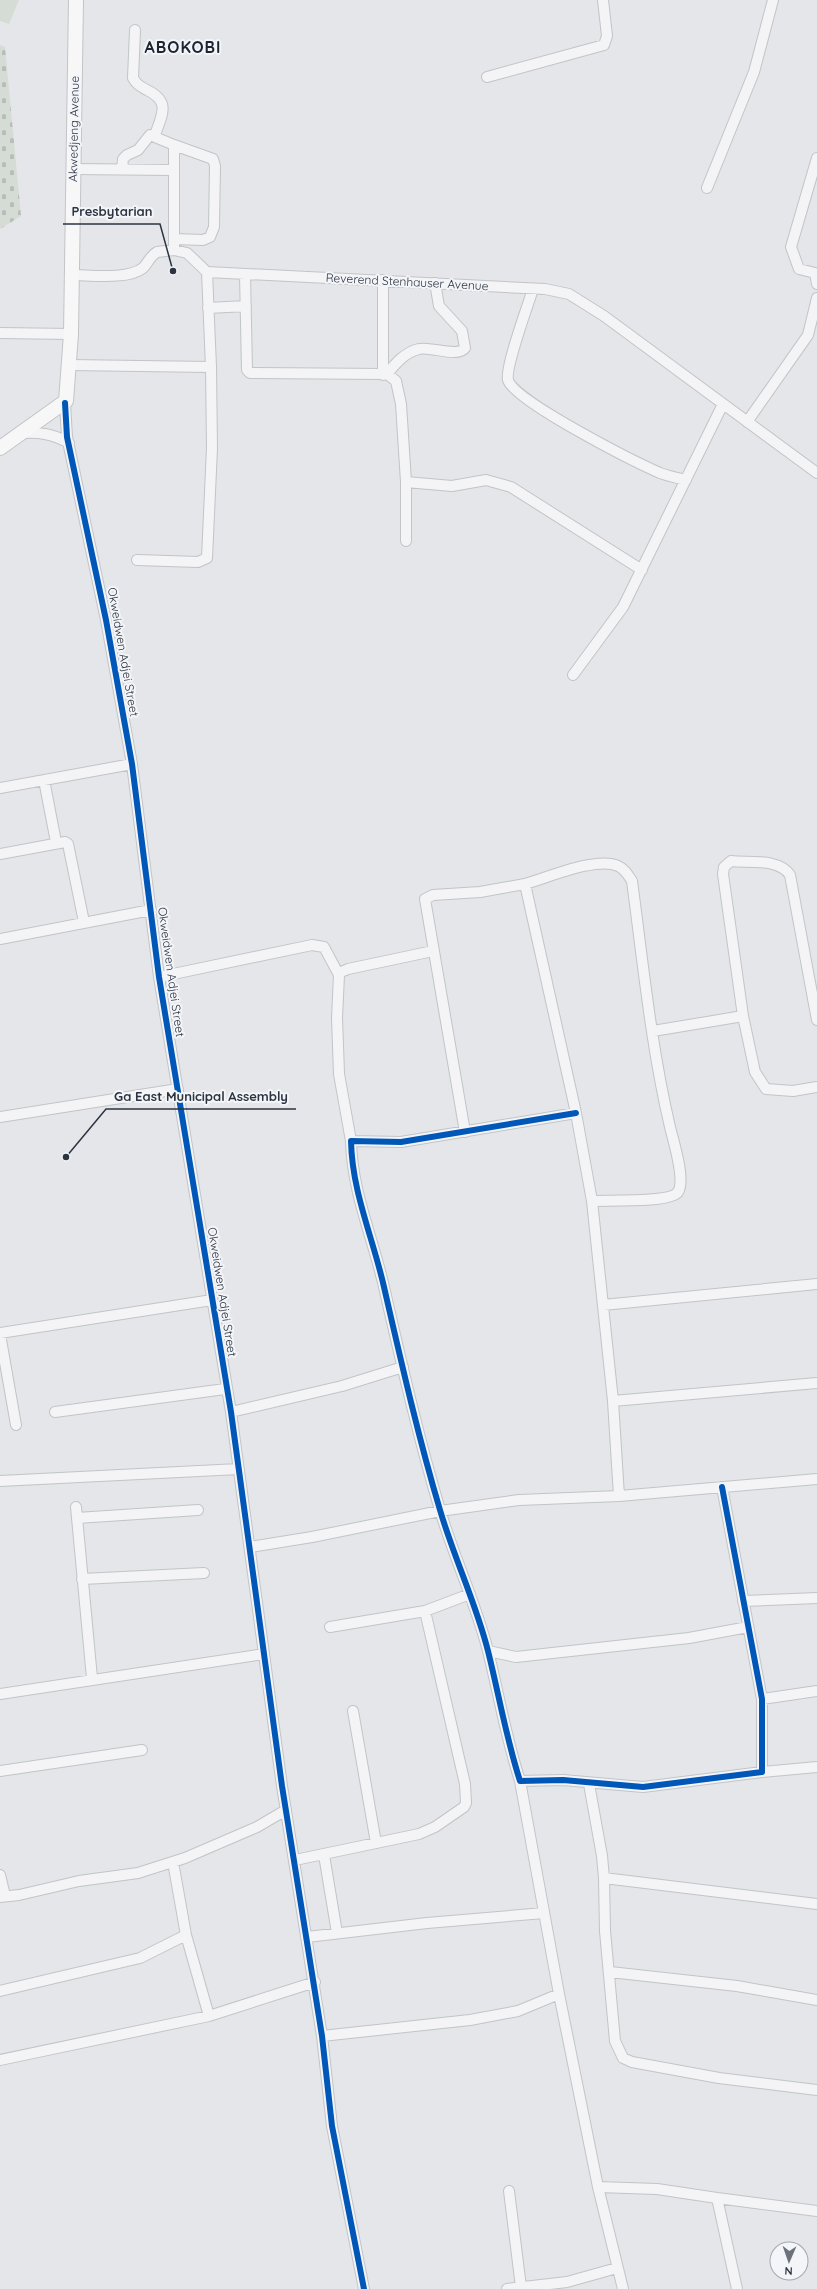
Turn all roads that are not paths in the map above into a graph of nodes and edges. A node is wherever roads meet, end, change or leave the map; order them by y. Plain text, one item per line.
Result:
1 (76, 0) edge
2 (603, 0) edge
3 (773, 0) edge
4 (135, 30) dead end
5 (486, 77) dead end
6 (155, 135) junction
7 (174, 145) junction
8 (817, 158) edge
9 (73, 168) junction
10 (122, 169) junction
11 (174, 170) junction
12 (707, 188) dead end
13 (174, 239) junction
14 (174, 250) junction
15 (208, 272) junction
16 (816, 273) edge
17 (245, 274) junction
18 (72, 275) junction
19 (383, 280) junction
20 (435, 284) junction
21 (817, 284) edge
22 (533, 289) junction
23 (817, 298) edge
24 (246, 306) junction
25 (208, 308) junction
26 (0, 333) edge
27 (813, 333) edge
28 (71, 334) junction
29 (69, 365) junction
30 (211, 367) junction
31 (385, 374) junction
32 (66, 402) junction
33 (723, 404) junction
34 (747, 422) junction
35 (22, 433) junction
36 (69, 443) junction
37 (0, 448) edge
38 (817, 473) edge
39 (686, 480) junction
40 (406, 482) junction
41 (406, 541) dead end
42 (137, 560) dead end
43 (642, 570) junction
44 (573, 675) dead end
45 (132, 764) junction
46 (44, 780) junction
47 (0, 788) edge
48 (56, 842) junction
49 (0, 854) edge
50 (525, 884) junction
51 (151, 910) junction
52 (84, 922) junction
53 (0, 939) edge
54 (433, 951) junction
55 (339, 975) junction
56 (159, 977) junction
57 (743, 1016) junction
58 (817, 1020) edge
59 (653, 1031) junction
60 (817, 1087) edge
61 (178, 1089) junction
62 (576, 1113) junction
63 (0, 1117) edge
64 (465, 1132) junction
65 (351, 1141) junction
66 (592, 1200) junction
67 (817, 1284) edge
68 (212, 1300) junction
69 (603, 1305) junction
70 (0, 1334) edge
71 (403, 1367) junction
72 (817, 1383) edge
73 (226, 1389) junction
74 (613, 1401) junction
75 (55, 1412) dead end
76 (231, 1412) junction
77 (16, 1426) dead end
78 (239, 1469) junction
79 (817, 1479) edge
80 (0, 1481) edge
81 (722, 1487) junction
82 (619, 1496) junction
83 (76, 1506) dead end
84 (198, 1510) dead end
85 (440, 1511) junction
86 (76, 1518) junction
87 (250, 1546) junction
88 (204, 1573) dead end
89 (82, 1579) junction
90 (470, 1594) junction
91 (817, 1598) edge
92 (743, 1601) junction
93 (425, 1611) junction
94 (330, 1627) dead end
95 (748, 1627) junction
96 (488, 1651) junction
97 (264, 1654) junction
98 (92, 1678) junction
99 (817, 1691) edge
100 (0, 1694) edge
101 (762, 1699) junction
102 (353, 1711) dead end
103 (142, 1750) dead end
104 (817, 1768) edge
105 (0, 1771) edge
106 (762, 1772) junction
107 (520, 1781) junction
108 (589, 1784) junction
109 (286, 1810) junction
110 (376, 1844) junction
111 (324, 1854) junction
112 (295, 1860) junction
113 (173, 1862) junction
114 (0, 1875) edge
115 (604, 1878) junction
116 (2, 1897) edge
117 (817, 1904) edge
118 (544, 1913) junction
119 (337, 1933) junction
120 (186, 1935) junction
121 (307, 1937) junction
122 (610, 1972) junction
123 (315, 1982) junction
124 (0, 1990) edge
125 (559, 1994) junction
126 (817, 2000) edge
127 (209, 2016) junction
128 (322, 2036) junction
129 (0, 2060) edge
130 (817, 2090) edge
131 (598, 2187) junction
132 (509, 2191) dead end
133 (717, 2198) junction
134 (817, 2211) edge
135 (617, 2268) junction
136 (521, 2287) junction
137 (364, 2289) edge
138 (506, 2289) edge
139 (622, 2289) edge
140 (737, 2289) edge

1 - 9 street, Akwedjeng Avenue
2 - 5 street
3 - 12 street
4 - 6 street
6 - 7 street
6 - 10 street
7 - 11 street
7 - 13 street
8 - 16 street
9 - 10 street
9 - 18 street, Akwedjeng Avenue
10 - 11 street
11 - 13 street
13 - 14 street
14 - 15 street
14 - 18 street
15 - 17 street, Reverend Stenhauser Avenue
15 - 25 street
16 - 21 street
17 - 19 street, Reverend Stenhauser Avenue
17 - 24 street
18 - 28 street, Akwedjeng Avenue
19 - 20 street, Reverend Stenhauser Avenue
19 - 31 street
20 - 22 street, Reverend Stenhauser Avenue
20 - 31 street
22 - 33 street, Reverend Stenhauser Avenue
22 - 39 street
23 - 27 street
24 - 25 street
24 - 31 street
25 - 30 street
26 - 28 street
27 - 34 street
28 - 29 street, Akwedjeng Avenue
29 - 30 street
29 - 32 street, Akwedjeng Avenue
30 - 42 street
31 - 40 street
32 - 35 street
32 - 36 street, Okweidwen Adjei Street
33 - 34 street, Reverend Stenhauser Avenue
33 - 39 street
34 - 38 street, Reverend Stenhauser Avenue
35 - 36 street
35 - 37 street
36 - 45 street, Okweidwen Adjei Street
39 - 43 street
40 - 41 street
40 - 43 street
43 - 44 street
45 - 46 street
45 - 51 street, Okweidwen Adjei Street
46 - 47 street
46 - 48 street
48 - 49 street
48 - 52 street
50 - 54 street
50 - 59 street
50 - 62 street
51 - 52 street
51 - 56 street, Okweidwen Adjei Street
52 - 53 street
54 - 55 street
54 - 64 street
55 - 56 street
55 - 65 street
56 - 61 street, Okweidwen Adjei Street
57 - 58 street
57 - 59 street
57 - 60 street
59 - 66 street
61 - 63 street
61 - 68 street, Okweidwen Adjei Street
62 - 64 street
62 - 66 street
64 - 65 street
65 - 71 street
66 - 69 street
67 - 69 street
68 - 70 street
68 - 73 street, Okweidwen Adjei Street
69 - 74 street
70 - 77 street
71 - 76 street
71 - 85 street
72 - 74 street
73 - 75 street
73 - 76 street, Okweidwen Adjei Street
74 - 82 street
76 - 78 street, Okweidwen Adjei Street
78 - 80 street
78 - 87 street, Okweidwen Adjei Street
79 - 81 street
81 - 82 street
81 - 92 street
82 - 85 street
83 - 86 street
84 - 86 street
85 - 87 street
85 - 90 street
86 - 89 street
87 - 97 street, Okweidwen Adjei Street
88 - 89 street
89 - 98 street
90 - 93 street
90 - 96 street
91 - 92 street
92 - 95 street
93 - 94 street
93 - 110 street
95 - 96 street
95 - 101 street
96 - 107 street
97 - 98 street
97 - 109 street, Okweidwen Adjei Street
98 - 100 street
99 - 101 street
101 - 106 street
102 - 110 street
103 - 105 street
104 - 106 street
106 - 108 street
107 - 108 street
107 - 118 street
108 - 115 street
109 - 112 street, Okweidwen Adjei Street
109 - 113 street
110 - 111 street
111 - 112 street
111 - 119 street
112 - 121 street, Okweidwen Adjei Street
113 - 116 street
113 - 120 street
114 - 116 street
115 - 117 street
115 - 122 street
118 - 119 street
118 - 125 street
119 - 121 street
120 - 124 street
120 - 127 street
121 - 123 street, Okweidwen Adjei Street
122 - 126 street
122 - 130 street
123 - 127 street
123 - 128 street, Okweidwen Adjei Street
125 - 128 street
125 - 131 street
127 - 129 street
128 - 137 street, Okweidwen Adjei Street
131 - 133 street
131 - 135 street
132 - 136 street
133 - 134 street
133 - 140 street
135 - 136 street
135 - 139 street
136 - 138 street

